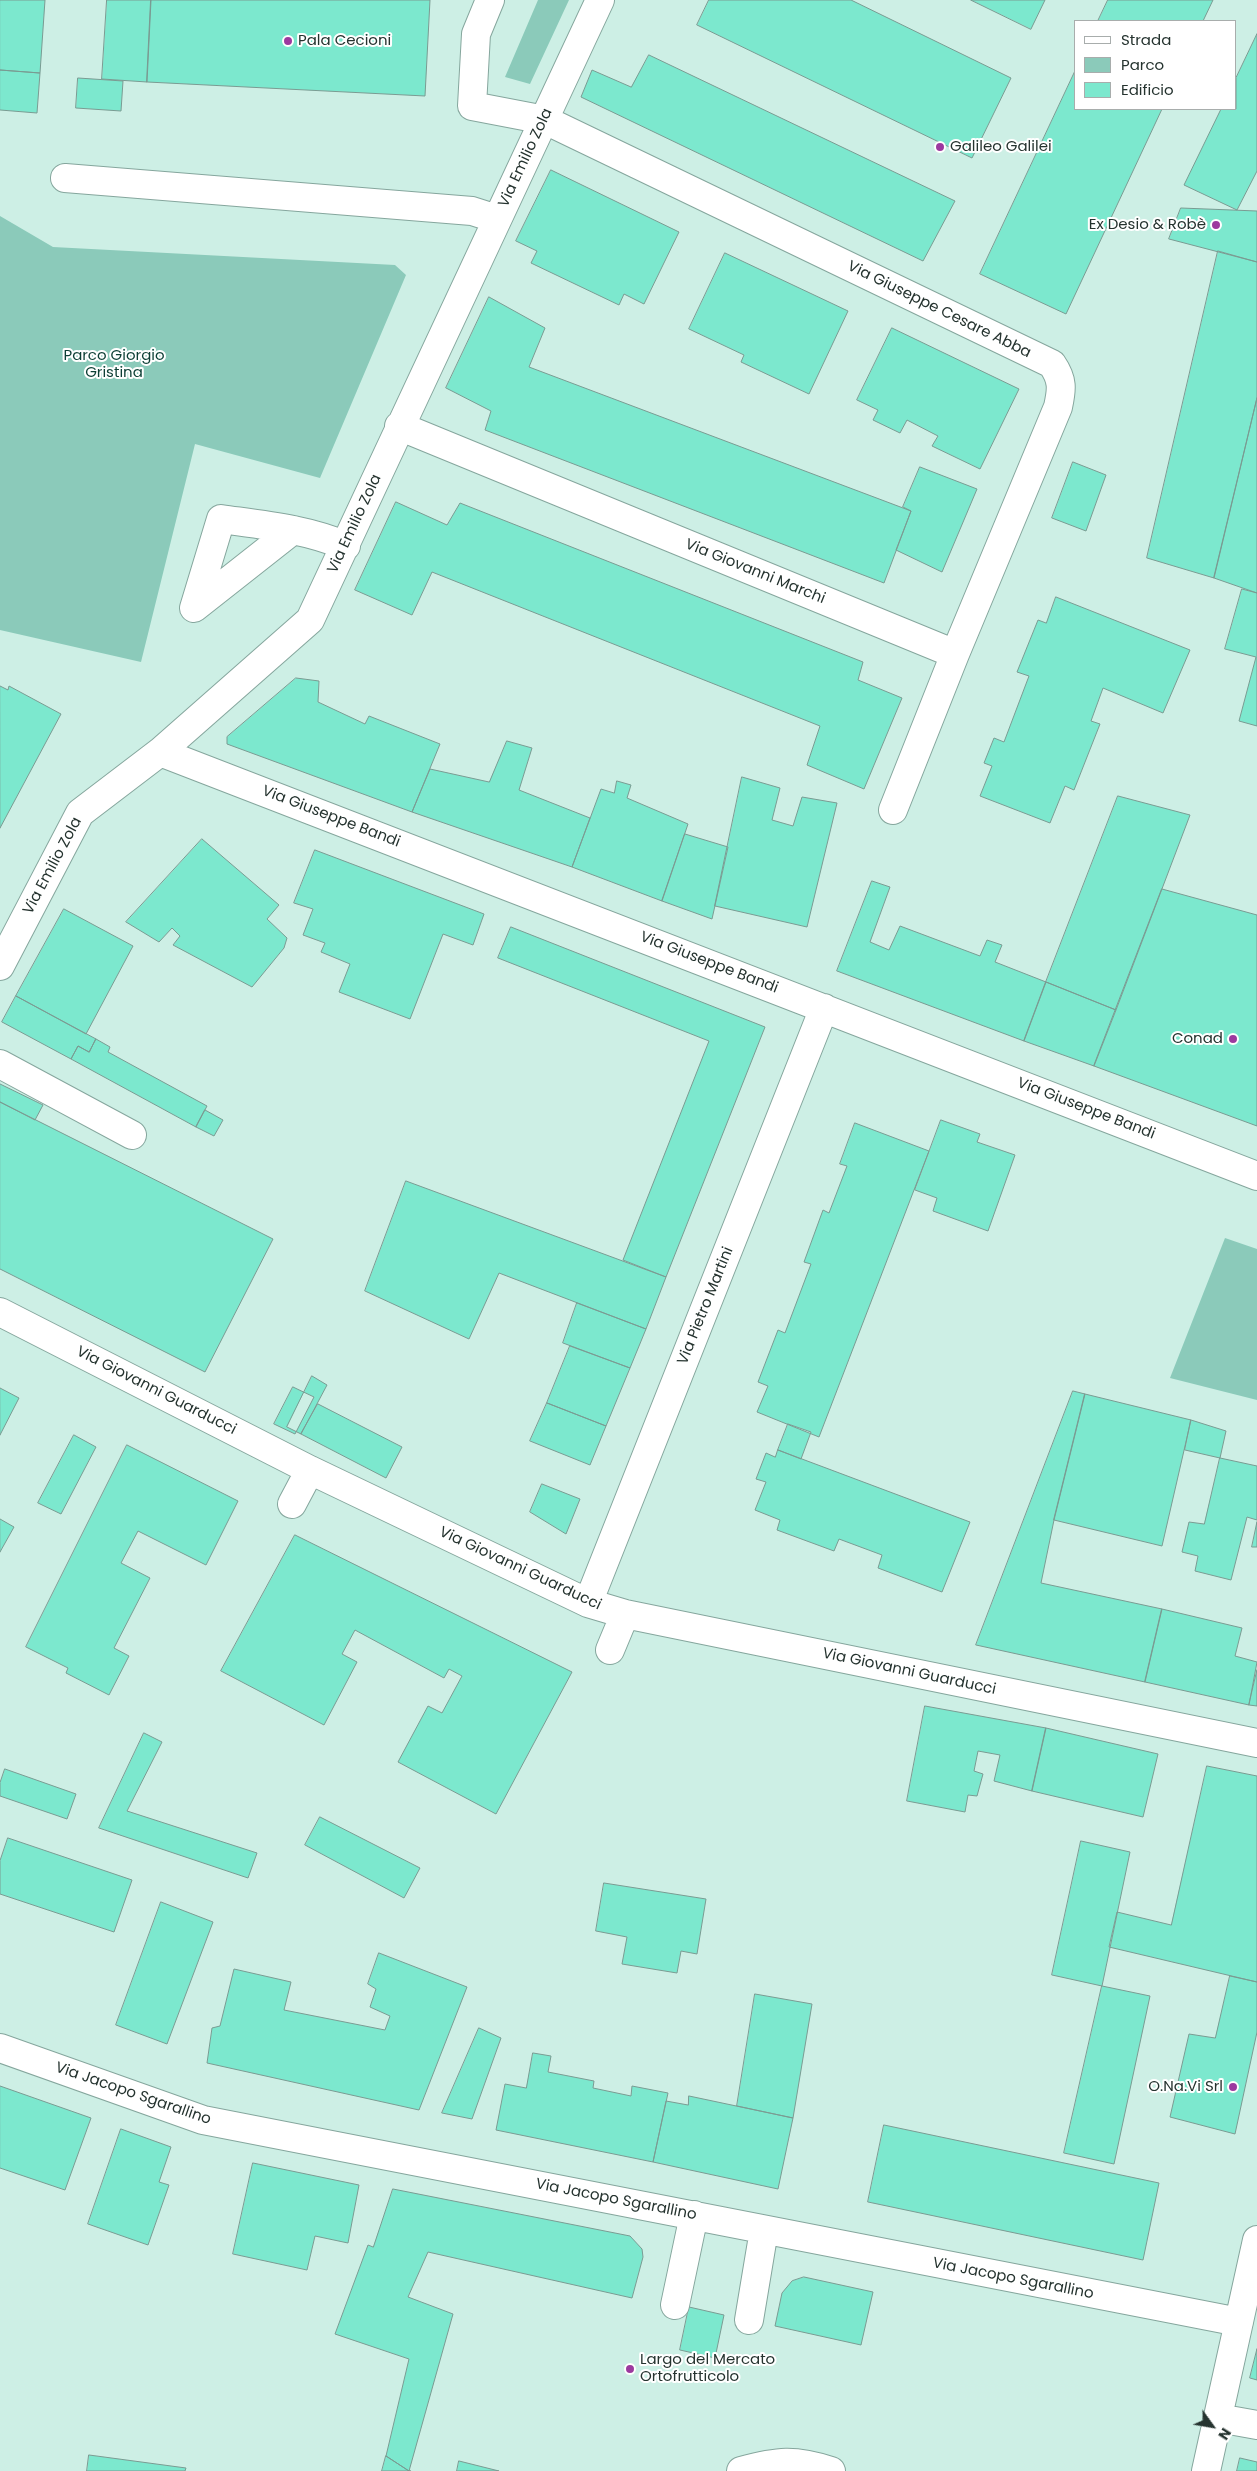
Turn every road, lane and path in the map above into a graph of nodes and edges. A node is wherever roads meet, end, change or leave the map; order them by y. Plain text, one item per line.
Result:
1 (490, 0) edge
2 (600, 0) edge
3 (545, 120) junction
4 (65, 178) dead end
5 (497, 219) junction
6 (399, 426) junction
7 (293, 530) dead end
8 (346, 546) junction
9 (955, 654) junction
10 (160, 752) junction
11 (893, 810) dead end
12 (0, 966) edge
13 (824, 1008) junction
14 (0, 1064) edge
15 (132, 1135) dead end
16 (1257, 1176) edge
17 (0, 1312) edge
18 (310, 1470) junction
19 (292, 1504) dead end
20 (588, 1603) junction
21 (625, 1614) junction
22 (610, 1650) dead end
23 (1257, 1743) edge
24 (0, 2048) edge
25 (694, 2216) junction
26 (764, 2230) junction
27 (1257, 2240) edge
28 (675, 2305) dead end
29 (749, 2320) dead end
30 (1239, 2322) junction
31 (1218, 2418) junction
32 (1257, 2425) edge
33 (741, 2471) edge
34 (831, 2471) edge
35 (1206, 2471) edge

1 - 3 street, Via Giuseppe Cesare Abba
2 - 3 street, Via Emilio Zola
3 - 5 street, Via Emilio Zola
3 - 9 street, Via Giuseppe Cesare Abba
4 - 5 street
5 - 6 street, Via Emilio Zola
6 - 8 street, Via Emilio Zola
6 - 9 street, Via Giovanni Marchi
7 - 8 street
8 - 10 street, Via Emilio Zola
9 - 11 street
10 - 12 street, Via Emilio Zola
10 - 13 street, Via Giuseppe Bandi
13 - 16 street, Via Giuseppe Bandi
13 - 20 street, Via Pietro Martini
14 - 15 street
17 - 18 street, Via Giovanni Guarducci
18 - 19 street
18 - 20 street, Via Giovanni Guarducci
20 - 21 street, Via Giovanni Guarducci
21 - 22 street
21 - 23 street, Via Giovanni Guarducci
24 - 25 street, Via Jacopo Sgarallino
25 - 26 street, Via Jacopo Sgarallino
25 - 28 street
26 - 29 street
26 - 30 street, Via Jacopo Sgarallino
27 - 30 street
30 - 31 street
31 - 32 street
31 - 35 street
33 - 34 street

